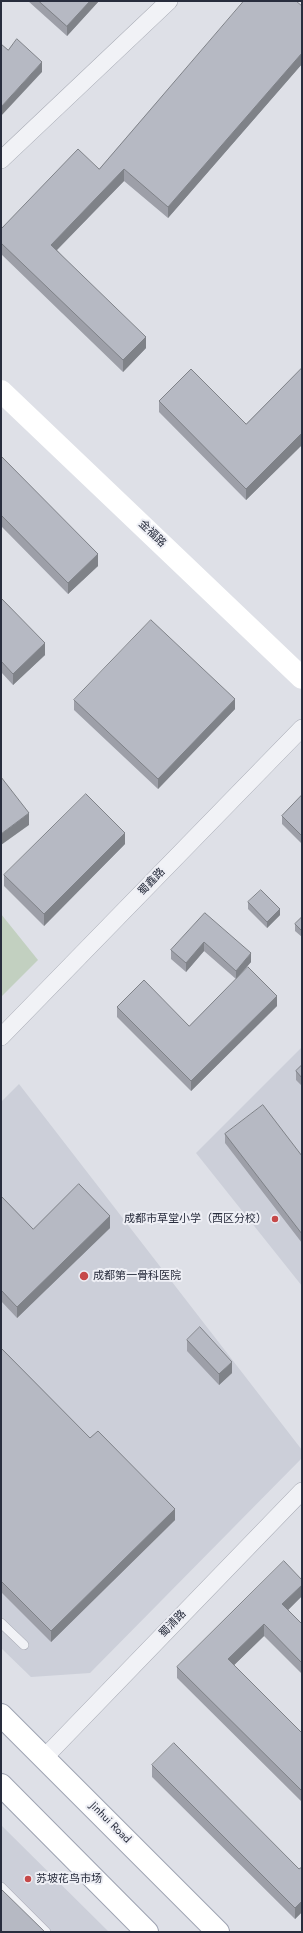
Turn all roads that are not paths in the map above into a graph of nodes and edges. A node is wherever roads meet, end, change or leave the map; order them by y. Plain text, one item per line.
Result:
1 (169, 1) edge
2 (1, 160) edge
3 (1, 391) edge
4 (302, 678) edge
5 (302, 728) edge
6 (1, 1037) edge
7 (302, 1491) edge
8 (1, 1623) edge
9 (24, 1645) dead end
10 (1, 1715) edge
11 (44, 1758) junction
12 (1, 1785) edge
13 (1, 1887) edge
14 (46, 1932) edge
15 (147, 1932) edge
16 (218, 1932) edge

1 - 2 street
3 - 4 main road, 金福路
5 - 6 street, 蜀鑫路
7 - 11 street, 蜀清路
8 - 9 lane
10 - 11 main road, Jinhui Road
11 - 16 main road, Jinhui Road
12 - 15 main road
13 - 14 lane

